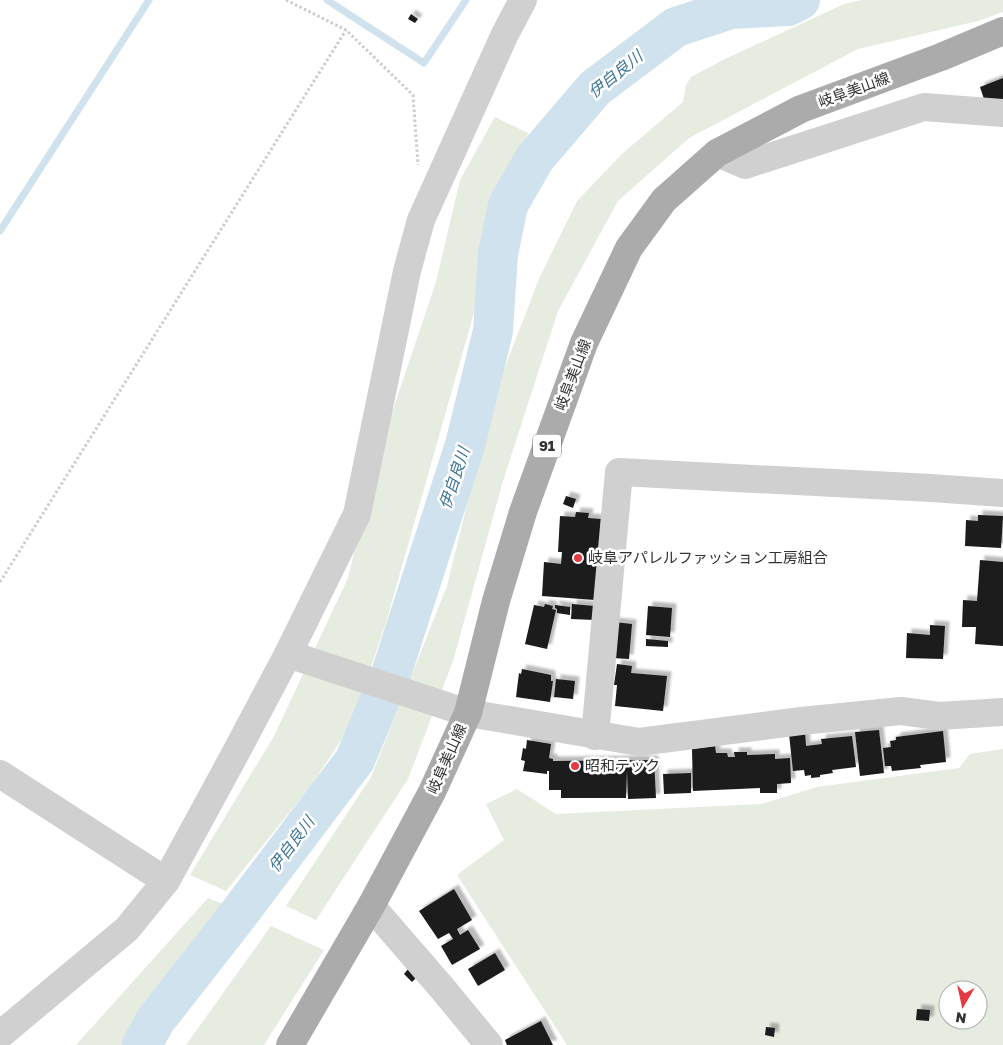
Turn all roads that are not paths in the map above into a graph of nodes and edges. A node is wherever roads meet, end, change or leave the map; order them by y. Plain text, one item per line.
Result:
1 (523, 0) edge
2 (1003, 30) edge
3 (1003, 113) edge
4 (718, 153) junction
5 (1003, 493) edge
6 (294, 657) junction
7 (1003, 712) edge
8 (468, 713) junction
9 (595, 736) junction
10 (0, 774) edge
11 (166, 881) junction
12 (371, 906) junction
13 (0, 1035) edge
14 (290, 1045) edge
15 (488, 1045) edge

1 - 6 street
2 - 4 main road, 岐阜美山線 / 91
3 - 4 street
4 - 8 main road, 岐阜美山線 / 91
5 - 9 street
6 - 8 street
6 - 11 street
7 - 9 street
8 - 9 street
8 - 12 main road, 岐阜美山線 / 91
10 - 11 street
11 - 13 street
12 - 14 main road, 岐阜美山線 / 91
12 - 15 street

